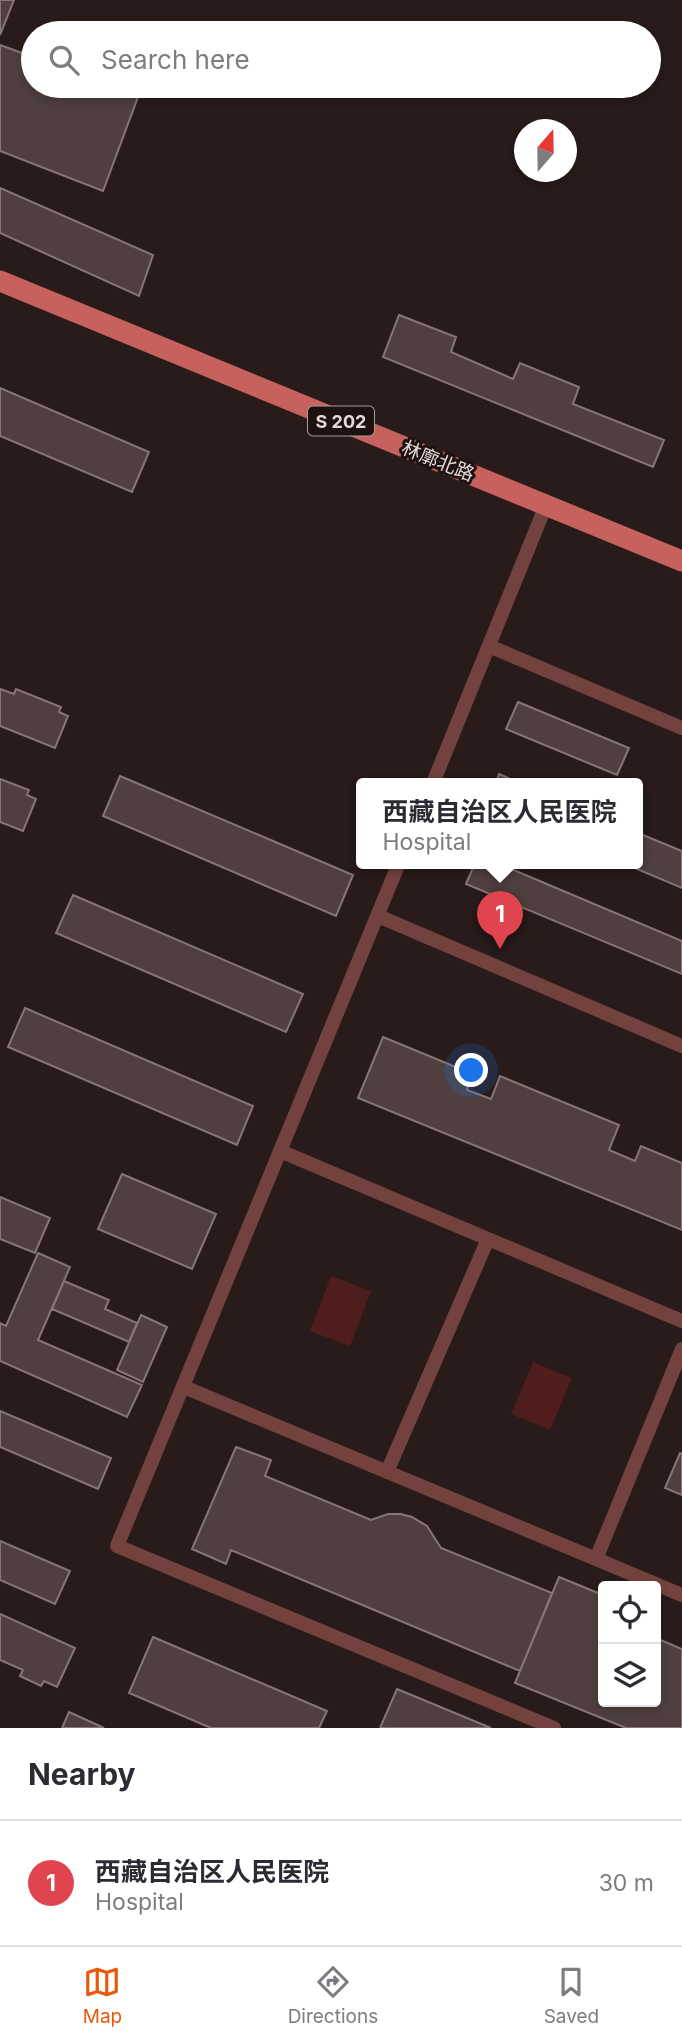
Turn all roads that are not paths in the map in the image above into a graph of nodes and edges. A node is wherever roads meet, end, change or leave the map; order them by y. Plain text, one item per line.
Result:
1 (0, 281) edge
2 (546, 505) junction
3 (682, 561) edge
4 (489, 646) junction
5 (682, 728) edge
6 (435, 778) edge
7 (398, 869) edge
8 (378, 916) junction
9 (682, 1046) edge
10 (280, 1151) junction
11 (488, 1239) junction
12 (682, 1321) edge
13 (682, 1349) edge
14 (184, 1387) junction
15 (387, 1472) junction
16 (596, 1559) junction
17 (682, 1595) edge
18 (554, 1728) edge

1 - 2 main road, 林廓北路 / S 202
2 - 3 main road, 林廓北路 / S 202
2 - 4 lane
4 - 5 lane
4 - 6 lane
7 - 8 lane
8 - 9 lane
8 - 10 lane
10 - 11 lane
10 - 14 lane
11 - 12 lane
11 - 15 lane
13 - 16 lane
14 - 15 lane
14 - 18 lane
15 - 16 lane
16 - 17 lane

